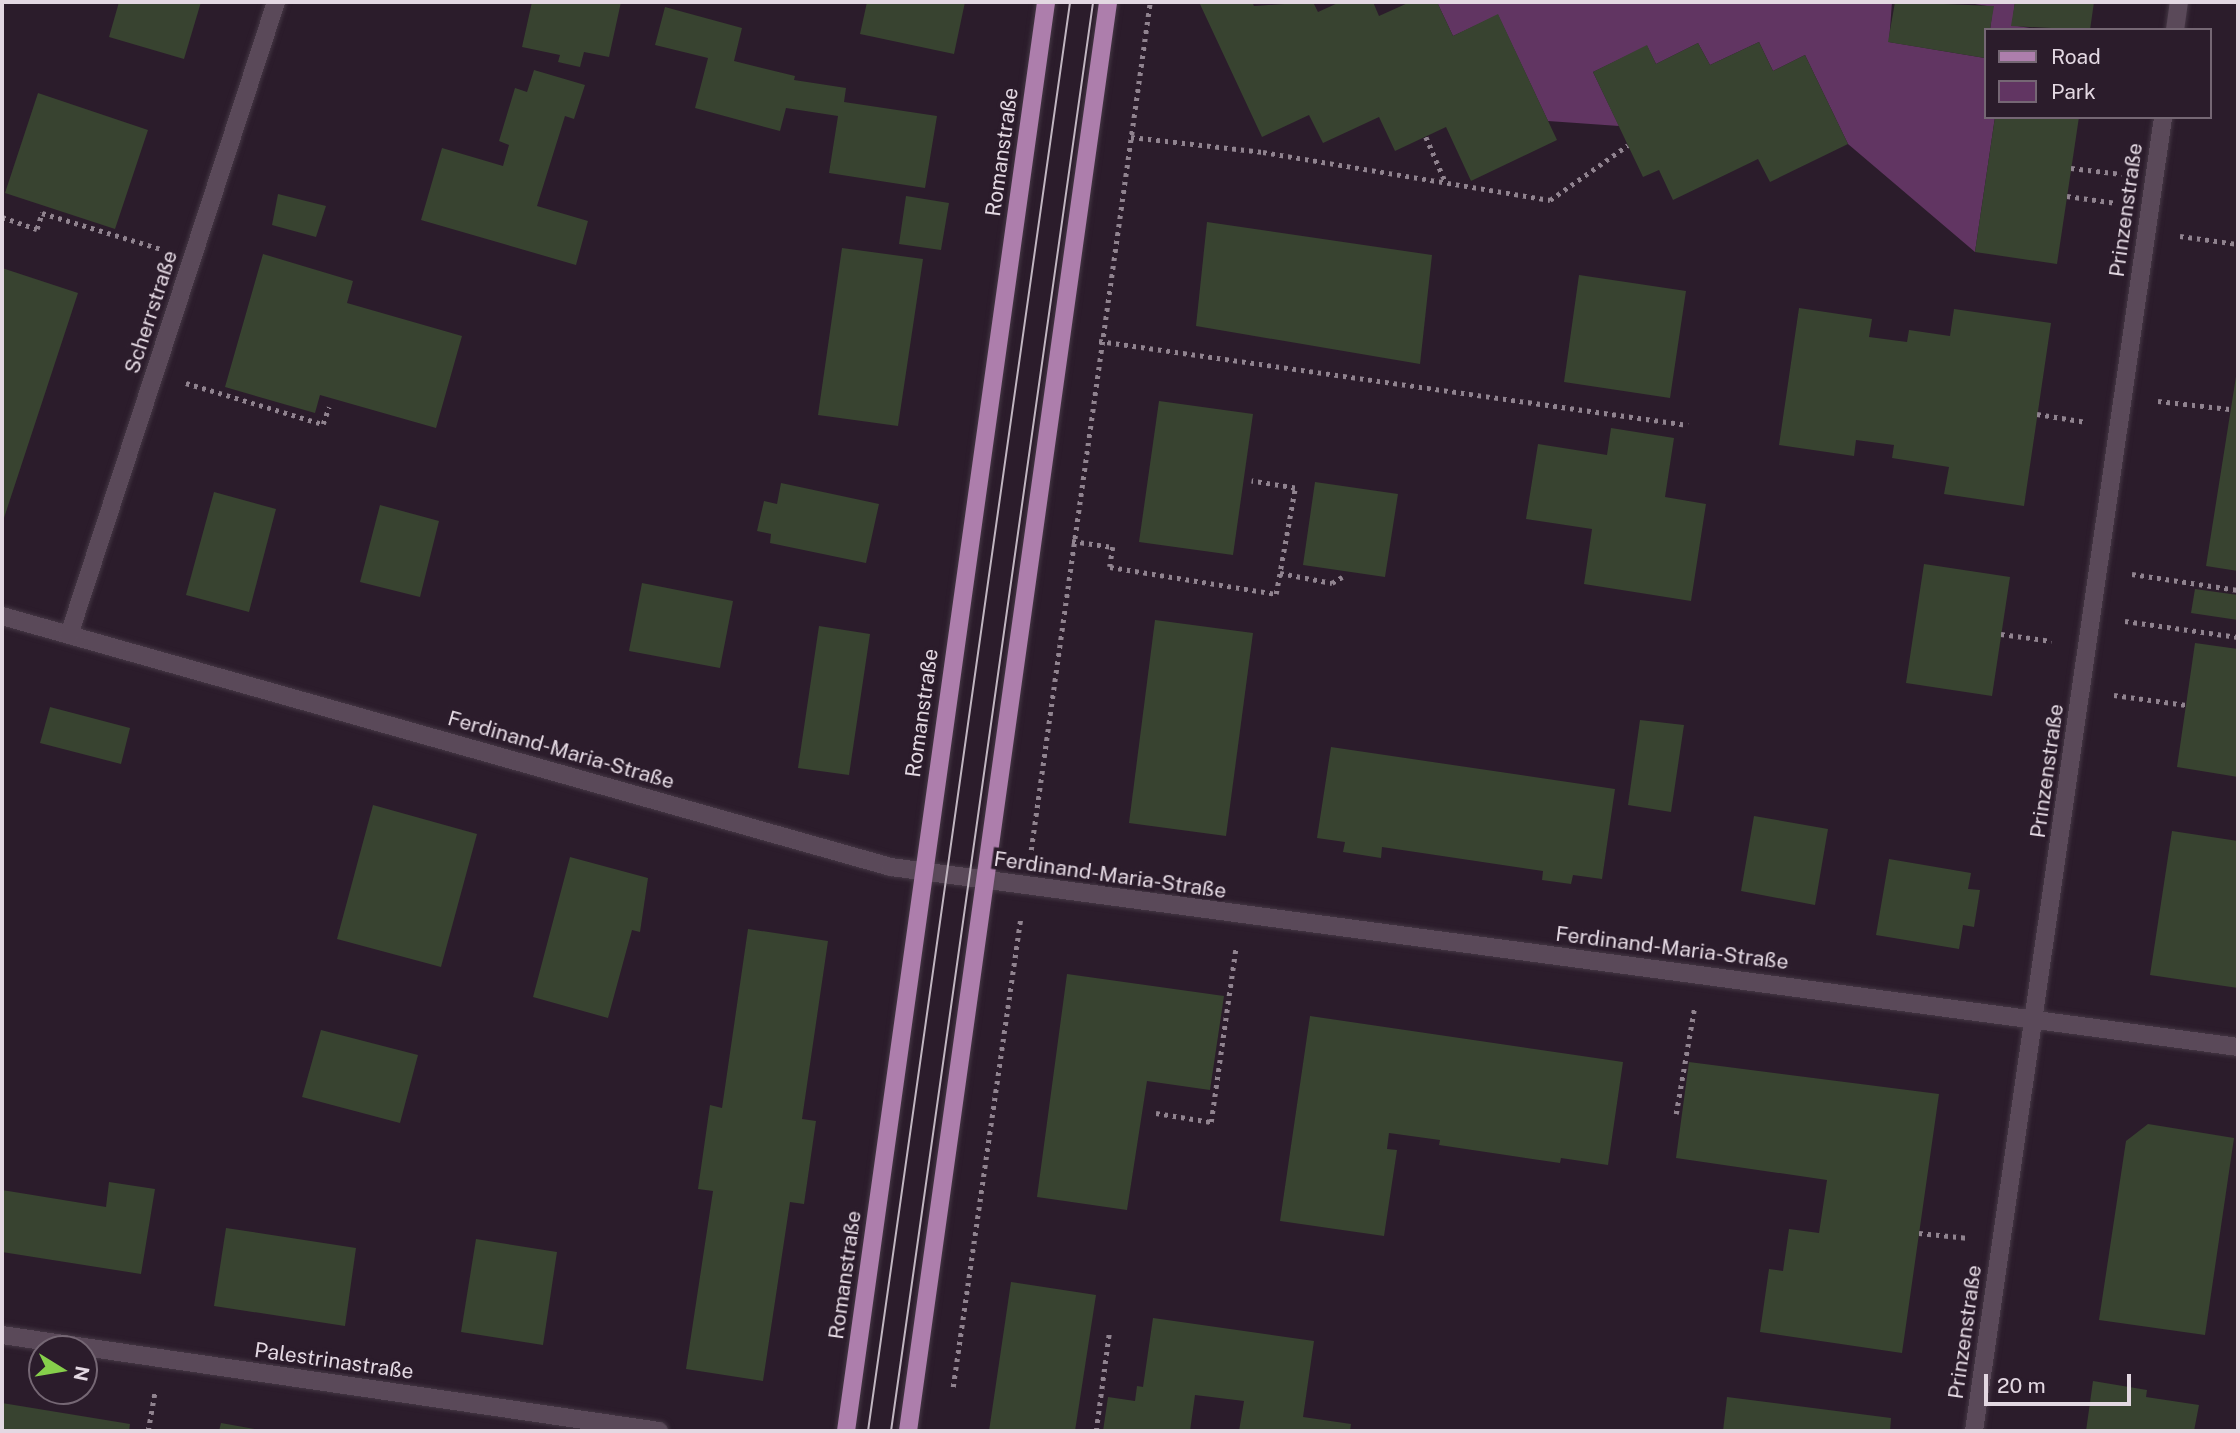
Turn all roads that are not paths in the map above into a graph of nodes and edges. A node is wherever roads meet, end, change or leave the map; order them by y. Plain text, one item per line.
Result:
1 (276, 2) edge
2 (1046, 2) edge
3 (1108, 2) edge
4 (2179, 2) edge
5 (2175, 28) edge
6 (2163, 119) edge
7 (2, 616) edge
8 (69, 635) junction
9 (922, 873) junction
10 (985, 881) junction
11 (2035, 1018) junction
12 (2238, 1047) edge
13 (2, 1335) edge
14 (659, 1431) edge
15 (846, 1431) edge
16 (908, 1431) edge
17 (1974, 1431) edge

1 - 8 street, Scherrstraße
2 - 9 main road, Romanstraße
3 - 10 main road
4 - 5 street
6 - 11 street, Prinzenstraße
7 - 8 street, Ferdinand-Maria-Straße
8 - 9 street, Ferdinand-Maria-Straße
9 - 10 street, Ferdinand-Maria-Straße
9 - 15 main road, Romanstraße
10 - 11 street, Ferdinand-Maria-Straße
10 - 16 main road
11 - 12 street, Ferdinand-Maria-Straße
11 - 17 street, Prinzenstraße
13 - 14 street, Palestrinastraße

